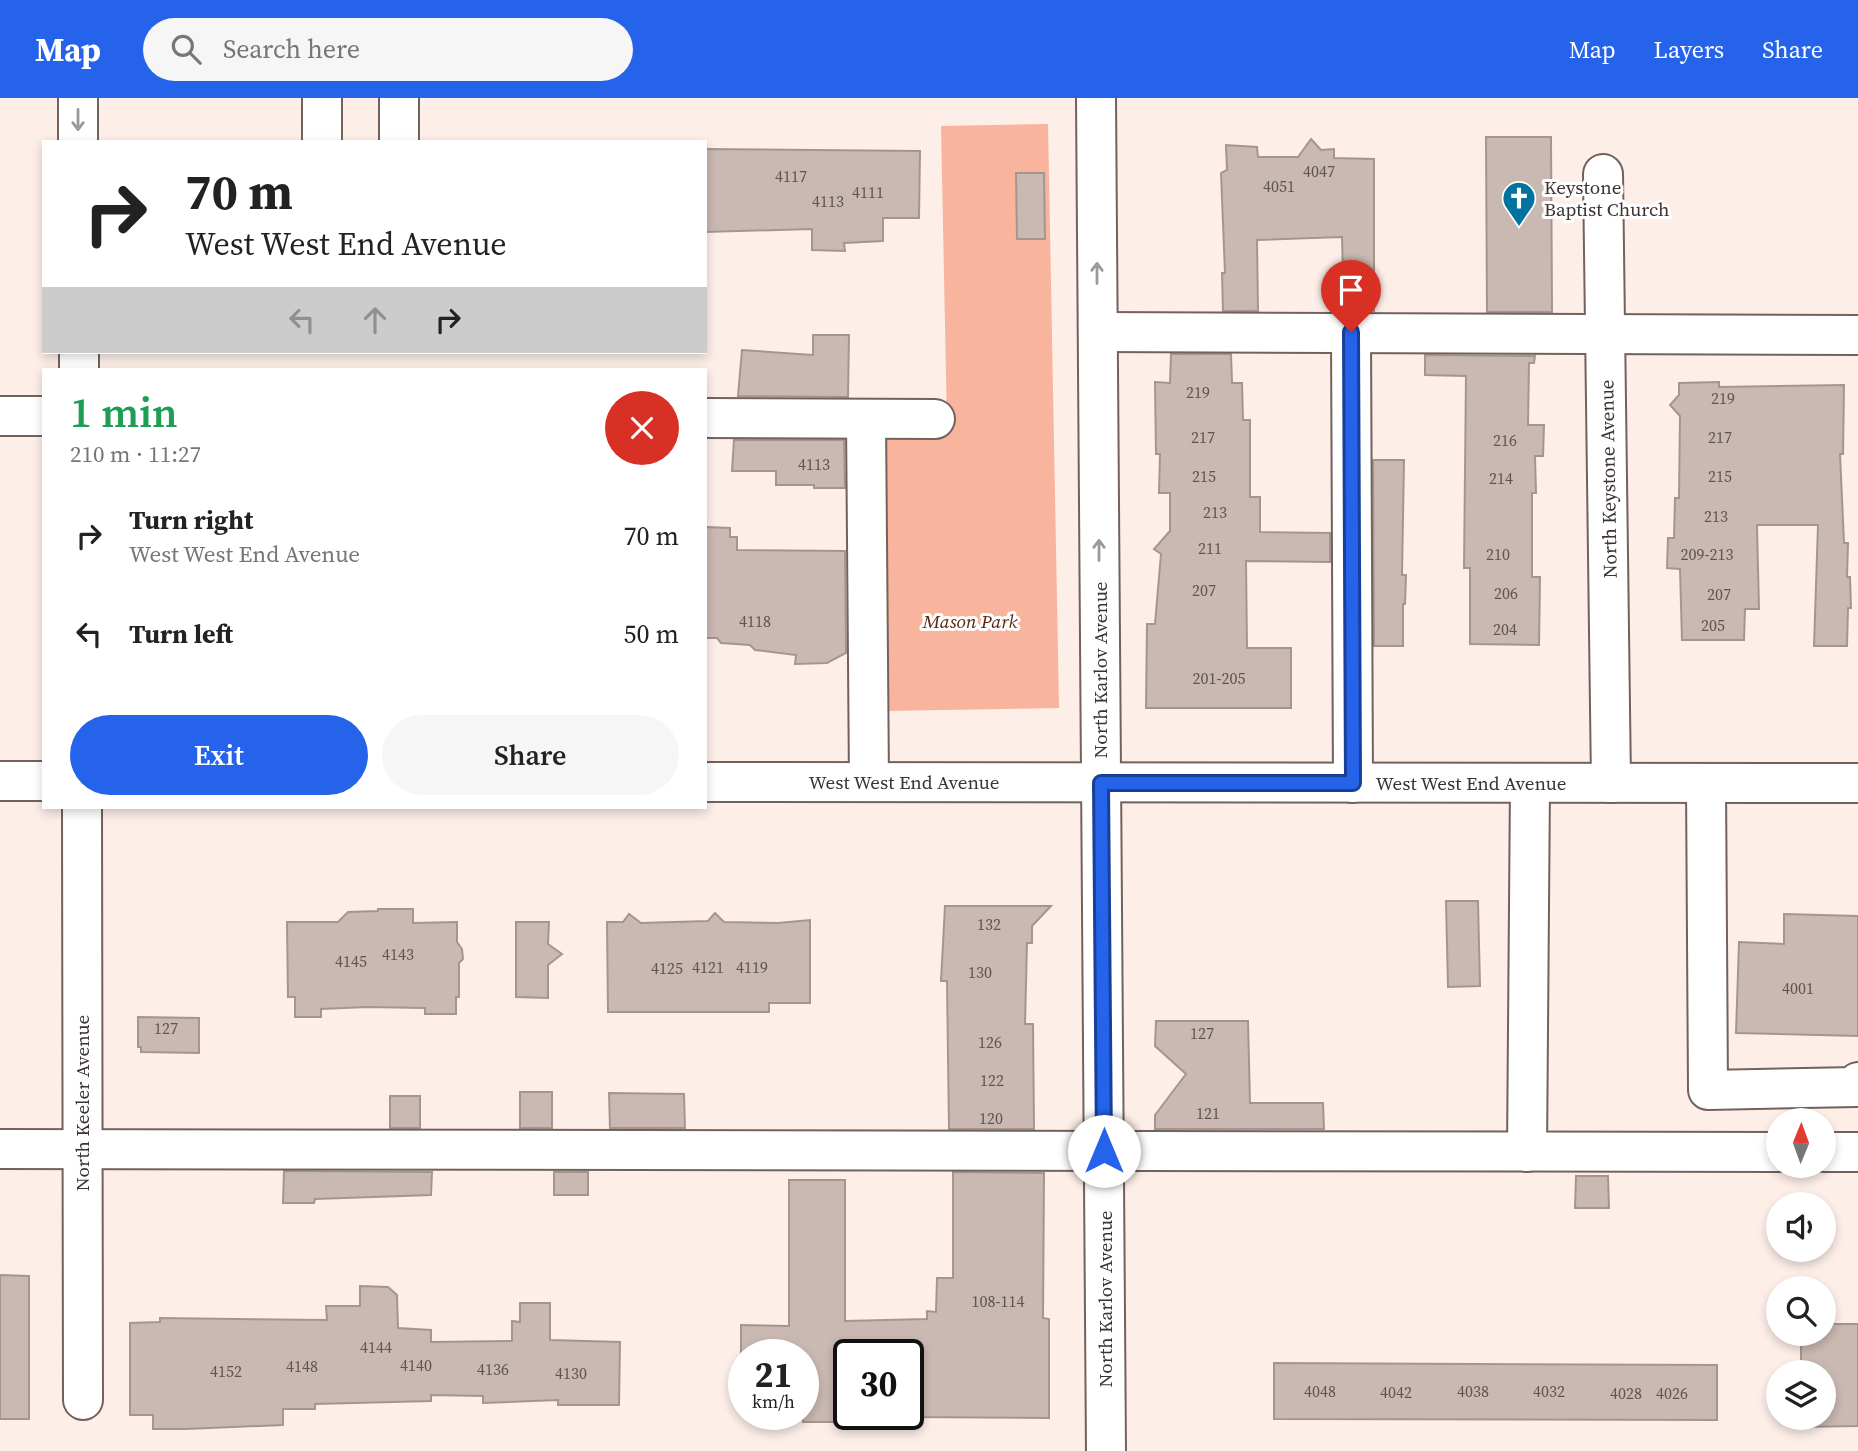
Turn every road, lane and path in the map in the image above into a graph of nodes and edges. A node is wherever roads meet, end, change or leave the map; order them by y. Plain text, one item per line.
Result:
1 (78, 98) edge
2 (322, 98) edge
3 (399, 98) edge
4 (1096, 98) edge
5 (78, 140) edge
6 (322, 140) edge
7 (399, 140) edge
8 (1603, 174) dead end
9 (1098, 332) junction
10 (1351, 332) junction
11 (1606, 332) junction
12 (1858, 335) edge
13 (0, 416) edge
14 (42, 416) edge
15 (707, 418) edge
16 (866, 419) junction
17 (935, 419) dead end
18 (0, 781) edge
19 (42, 781) edge
20 (707, 782) edge
21 (869, 782) junction
22 (1101, 783) junction
23 (1353, 783) junction
24 (1530, 783) junction
25 (1611, 783) junction
26 (1706, 783) junction
27 (1858, 783) edge
28 (82, 809) edge
29 (1858, 1082) edge
30 (0, 1149) edge
31 (82, 1149) junction
32 (1104, 1151) junction
33 (1527, 1152) junction
34 (1766, 1152) edge
35 (1836, 1152) edge
36 (1858, 1153) edge
37 (83, 1399) dead end
38 (1106, 1451) edge

1 -> 5 street
2 - 6 street
3 - 7 street
9 -> 4 street, North Karlov Avenue
8 - 11 street, North Keystone Avenue
9 - 10 street
22 -> 9 street, North Karlov Avenue
10 - 11 street
10 - 23 street
11 - 12 street
11 - 25 street, North Keystone Avenue
13 - 14 street
15 - 16 street
16 - 17 street
16 - 21 street
18 - 19 street
20 - 21 street, West West End Avenue
21 - 22 street, West West End Avenue
22 - 23 street, West West End Avenue
22 - 32 street, North Karlov Avenue
23 - 24 street, West West End Avenue
24 - 25 street, West West End Avenue
24 - 33 street
25 - 26 street, West West End Avenue
26 - 27 street, West West End Avenue
26 - 29 street
28 - 31 street, North Keeler Avenue
30 - 31 street
31 - 32 street
31 - 37 street, North Keeler Avenue
32 - 33 street
32 - 38 street, North Karlov Avenue
33 - 34 street
35 - 36 street

